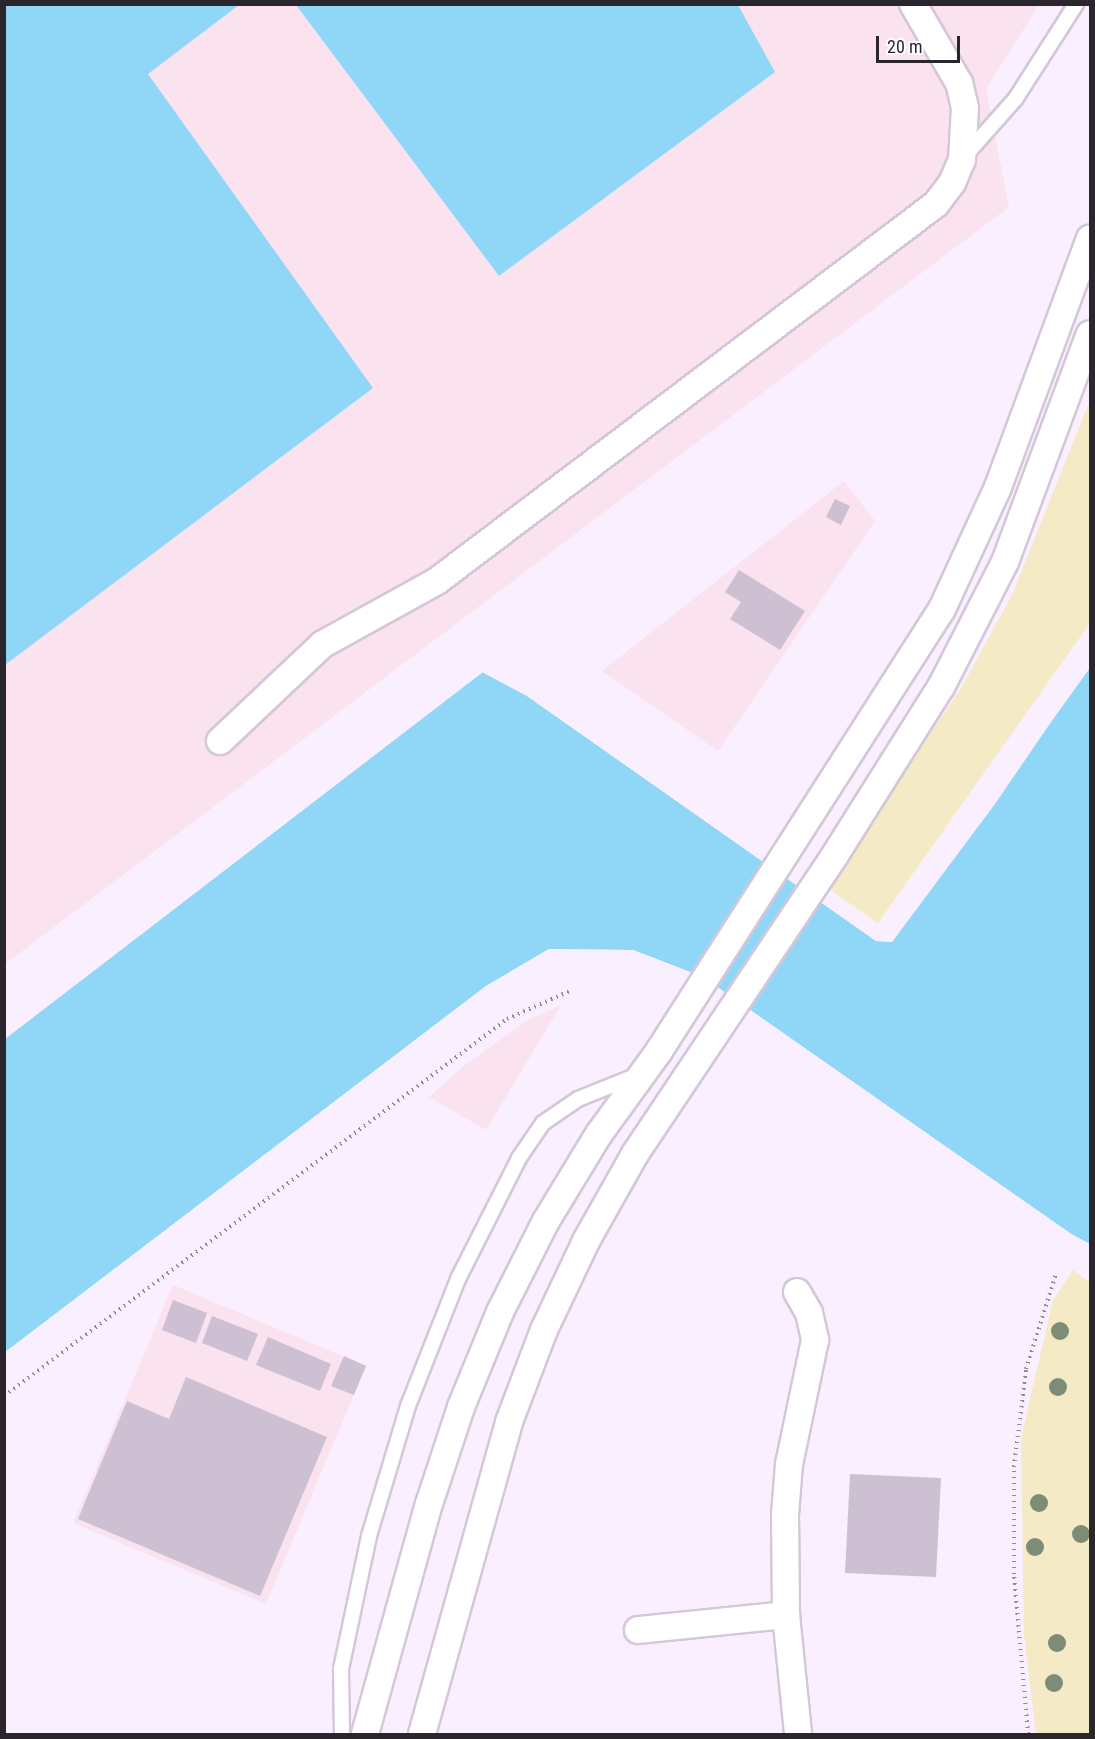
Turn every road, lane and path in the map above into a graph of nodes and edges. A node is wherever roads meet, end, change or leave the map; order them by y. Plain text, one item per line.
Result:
1 (913, 4) edge
2 (1076, 4) edge
3 (962, 160) junction
4 (1090, 238) edge
5 (1090, 334) edge
6 (220, 741) dead end
7 (570, 991) dead end
8 (643, 1073) junction
9 (1056, 1274) dead end
10 (797, 1292) dead end
11 (4, 1396) edge
12 (786, 1615) junction
13 (638, 1630) dead end
14 (342, 1734) edge
15 (365, 1734) edge
16 (422, 1734) edge
17 (798, 1734) edge
18 (1028, 1734) edge

1 - 3 street
2 - 3 lane
3 - 6 street
4 - 8 street
5 - 16 street
7 - 11 path
8 - 14 lane
8 - 15 street
9 - 18 path
10 - 12 street
12 - 13 street
12 - 17 street

